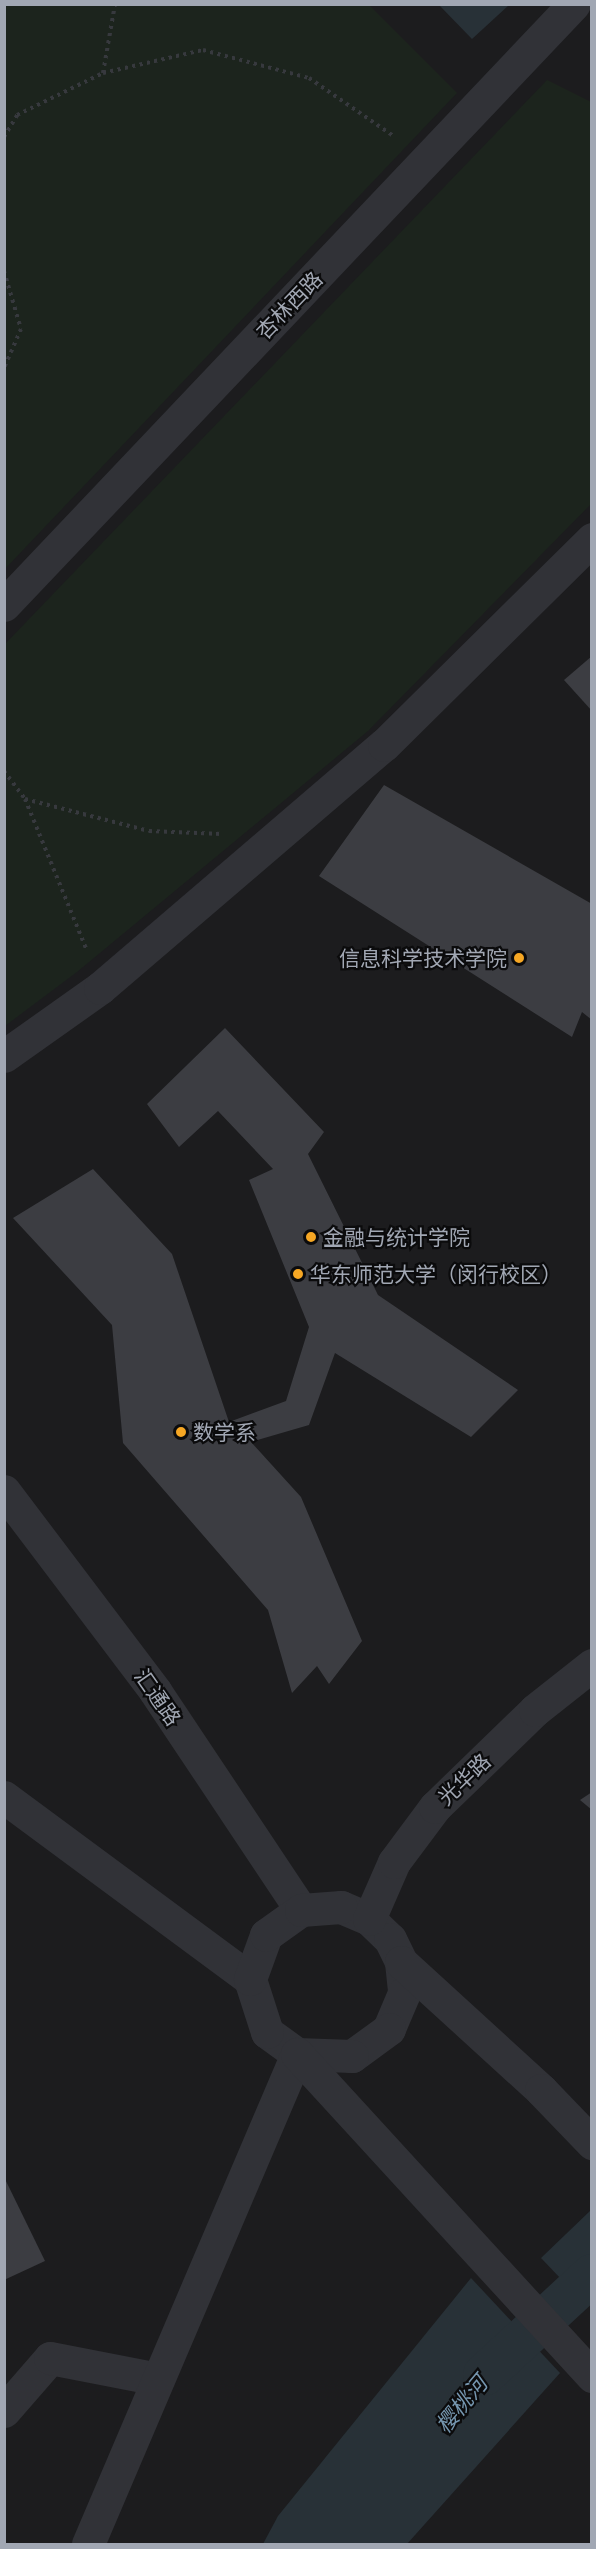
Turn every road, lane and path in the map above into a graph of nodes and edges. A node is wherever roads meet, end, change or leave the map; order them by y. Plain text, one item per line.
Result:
1 (115, 4) edge
2 (574, 4) edge
3 (103, 73) junction
4 (4, 137) edge
5 (427, 159) junction
6 (4, 271) edge
7 (4, 368) edge
8 (591, 538) edge
9 (4, 604) edge
10 (4, 771) edge
11 (25, 799) junction
12 (279, 836) junction
13 (100, 988) junction
14 (4, 1056) edge
15 (4, 1491) edge
16 (591, 1665) edge
17 (4, 1797) edge
18 (301, 1910) junction
19 (369, 1919) junction
20 (401, 1962) junction
21 (250, 1979) junction
22 (297, 2054) junction
23 (591, 2143) edge
24 (591, 2376) edge
25 (158, 2379) junction
26 (4, 2411) edge
27 (88, 2544) edge

1 - 3 path
2 - 5 street, 杏林西路
3 - 4 path
3 - 5 path
5 - 9 street, 杏林西路
6 - 7 path
8 - 12 street
10 - 11 path
11 - 12 path
11 - 13 path
12 - 13 street
13 - 14 street
15 - 18 street, 汇通路
16 - 19 street, 光华路
17 - 21 street
18 - 19 street
18 - 21 street
19 - 20 street
20 - 22 street
20 - 23 street
21 - 22 street
22 - 24 street
22 - 25 street
25 - 26 street
25 - 27 street

